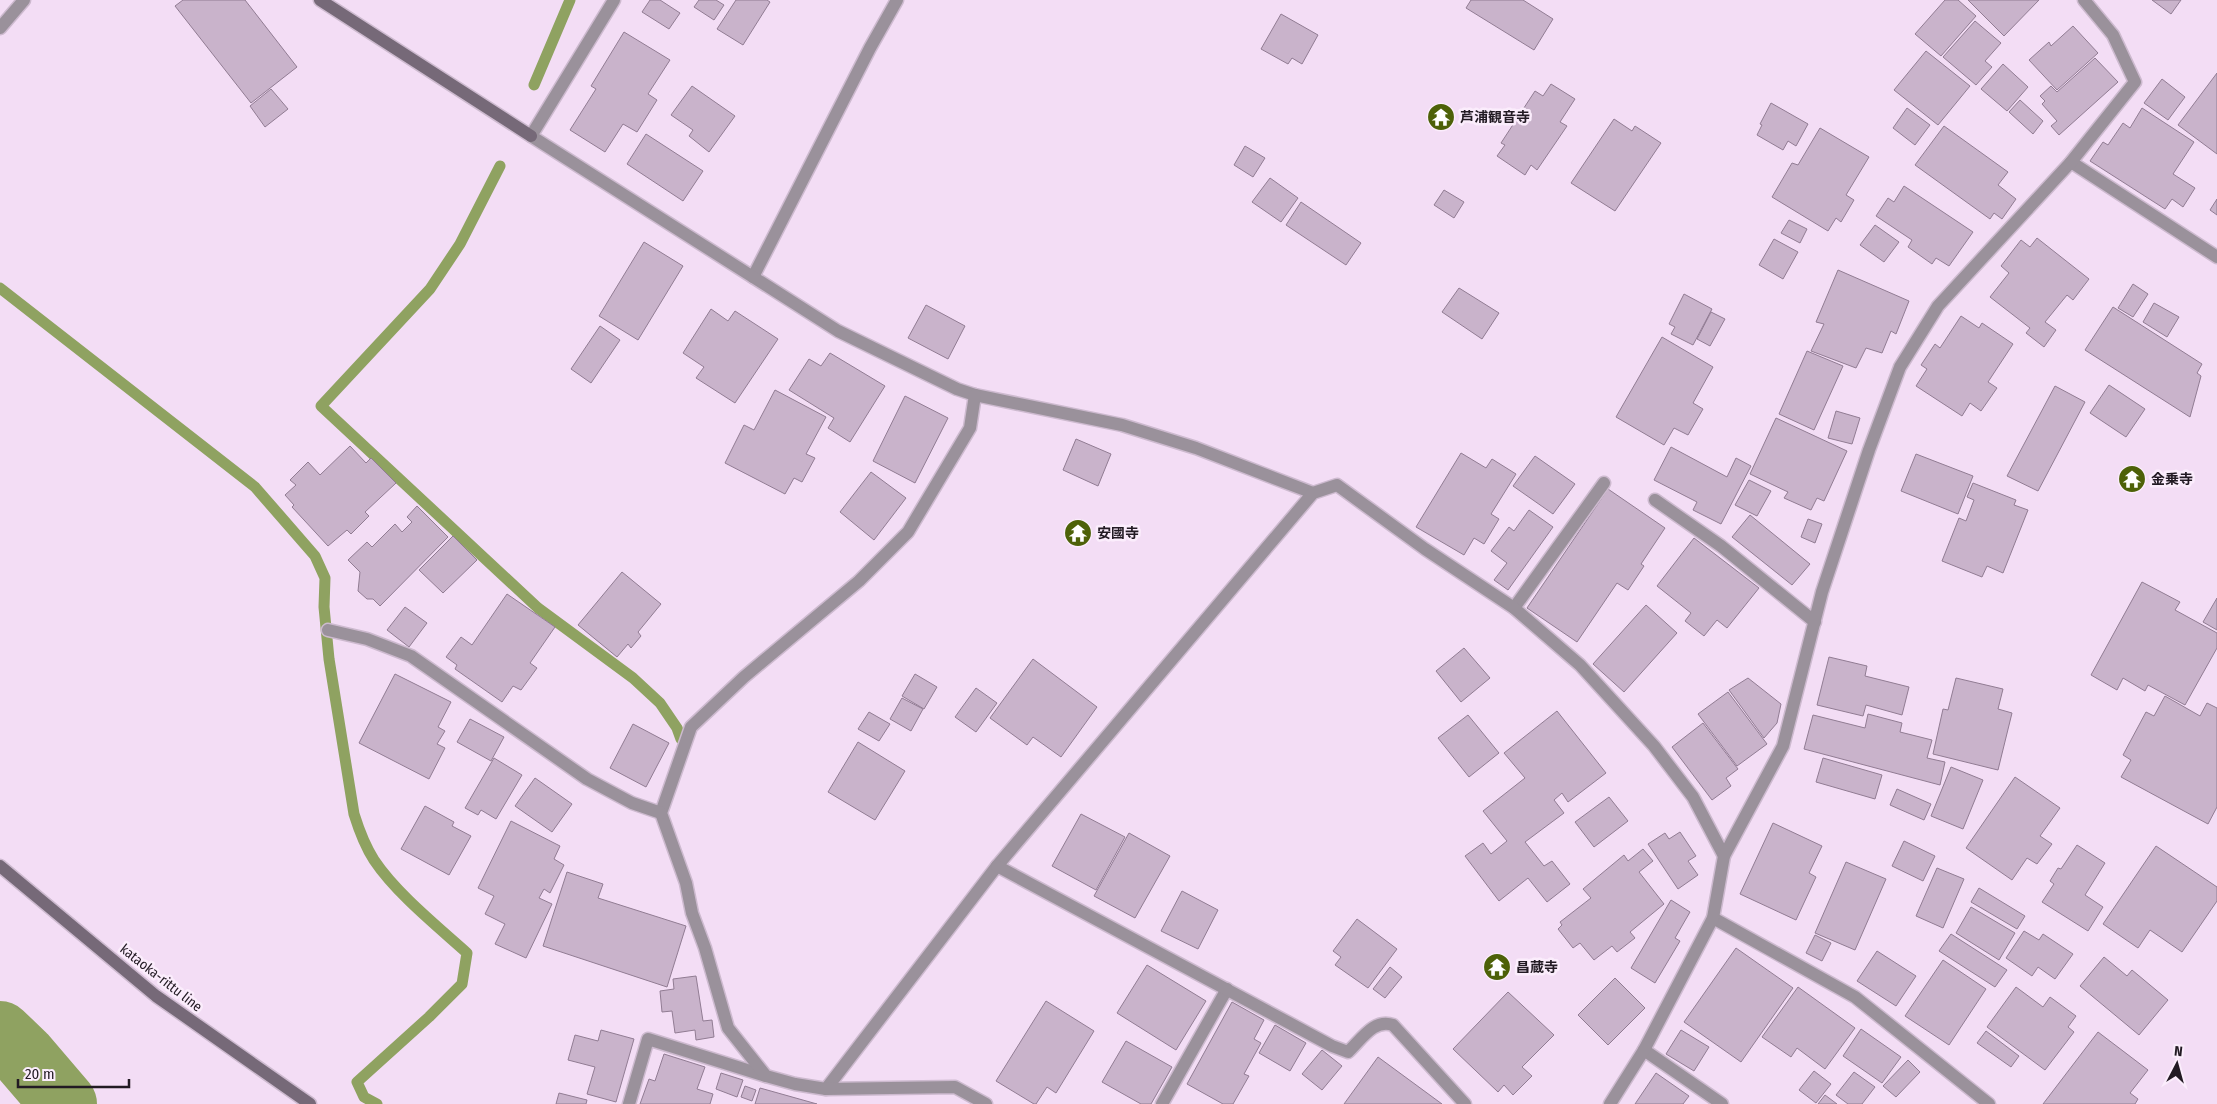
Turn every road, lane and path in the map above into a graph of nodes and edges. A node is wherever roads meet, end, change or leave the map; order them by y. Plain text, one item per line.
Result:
1 (24, 0) edge
2 (320, 0) edge
3 (614, 0) edge
4 (897, 0) edge
5 (2084, 0) edge
6 (0, 28) edge
7 (531, 136) junction
8 (2071, 162) junction
9 (2217, 257) edge
10 (752, 277) junction
11 (975, 395) junction
12 (1604, 484) dead end
13 (1313, 493) junction
14 (1655, 500) dead end
15 (1514, 608) junction
16 (1815, 622) junction
17 (328, 630) dead end
18 (661, 813) junction
19 (1724, 856) junction
20 (0, 866) edge
21 (996, 866) junction
22 (1713, 918) junction
23 (1227, 989) junction
24 (1644, 1050) junction
25 (766, 1076) junction
26 (826, 1089) junction
27 (310, 1104) edge
28 (629, 1104) edge
29 (986, 1104) edge
30 (1162, 1104) edge
31 (1465, 1104) edge
32 (1610, 1104) edge
33 (1722, 1104) edge
34 (1989, 1104) edge

1 - 6 street
2 - 7 main road
3 - 7 street
4 - 10 street
5 - 8 street
7 - 10 street
8 - 9 street
8 - 16 street
10 - 11 street
11 - 13 street
11 - 18 street
12 - 15 street
13 - 15 street
13 - 21 street
14 - 16 street
15 - 19 street
16 - 19 street
17 - 18 street
18 - 25 street
19 - 22 street
20 - 27 main road, kataoka-rittu line
21 - 23 street
21 - 26 street
22 - 24 street
22 - 34 street
23 - 30 street
23 - 31 street
24 - 32 street
24 - 33 street
25 - 26 street
25 - 28 street
26 - 29 street

